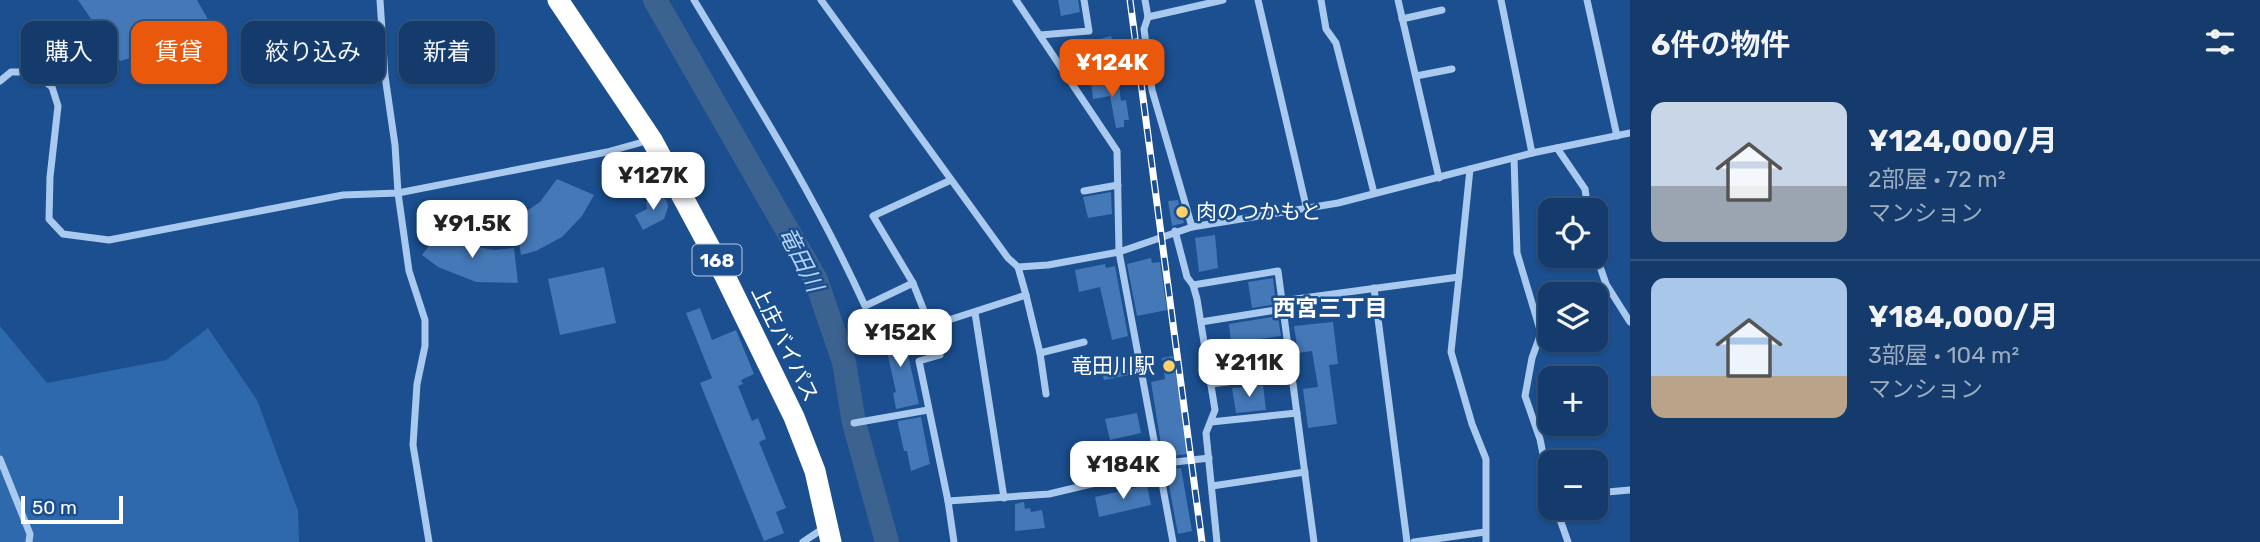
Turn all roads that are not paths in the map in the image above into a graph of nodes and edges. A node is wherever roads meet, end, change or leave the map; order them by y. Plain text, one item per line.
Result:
1 (380, 0) edge
2 (558, 0) edge
3 (694, 0) edge
4 (821, 0) edge
5 (1016, 0) edge
6 (1084, 0) edge
7 (1145, 0) edge
8 (1221, 0) edge
9 (1258, 0) edge
10 (1321, 0) edge
11 (1398, 0) edge
12 (1501, 0) edge
13 (1587, 0) edge
14 (1442, 10) dead end
15 (1147, 17) junction
16 (1402, 19) junction
17 (1040, 35) junction
18 (1452, 69) dead end
19 (1416, 76) junction
20 (0, 81) edge
21 (1630, 133) edge
22 (1616, 136) junction
23 (652, 140) junction
24 (1556, 148) junction
25 (1532, 153) junction
26 (1514, 158) junction
27 (1470, 169) junction
28 (1439, 177) junction
29 (951, 180) junction
30 (1118, 185) junction
31 (1084, 191) dead end
32 (398, 192) junction
33 (1374, 193) junction
34 (1586, 198) edge
35 (1307, 210) junction
36 (1192, 227) junction
37 (1175, 231) junction
38 (1119, 252) junction
39 (1018, 267) junction
40 (1600, 268) edge
41 (1459, 277) junction
42 (913, 284) junction
43 (1193, 285) junction
44 (1374, 288) junction
45 (1026, 295) junction
46 (1282, 305) junction
47 (975, 313) junction
48 (1200, 322) junction
49 (1630, 322) edge
50 (930, 326) junction
51 (1084, 342) dead end
52 (1040, 353) junction
53 (1292, 374) junction
54 (1211, 384) junction
55 (1046, 394) dead end
56 (928, 410) junction
57 (1297, 413) junction
58 (1211, 422) junction
59 (854, 423) dead end
60 (1542, 450) edge
61 (0, 458) edge
62 (1209, 458) junction
63 (1158, 466) junction
64 (1305, 471) junction
65 (1212, 486) junction
66 (1630, 490) edge
67 (1608, 492) edge
68 (1004, 498) junction
69 (948, 501) junction
70 (1560, 520) edge
71 (1485, 532) junction
72 (829, 534) edge
73 (29, 542) edge
74 (429, 542) edge
75 (803, 542) edge
76 (954, 542) edge
77 (1173, 542) edge
78 (1217, 542) edge
79 (1314, 542) edge
80 (1407, 542) edge
81 (1414, 542) edge
82 (1486, 542) edge
83 (1568, 542) edge

1 - 32 street
2 - 23 highway, 上庄バイパス / 168
3 - 42 street
4 - 29 street
5 - 17 street
6 - 17 street
7 - 15 street
8 - 15 street
9 - 35 street
10 - 33 street
11 - 16 street
12 - 25 street
13 - 22 street
14 - 16 street
15 - 36 street
16 - 19 street
17 - 30 street
18 - 19 street
19 - 28 street
20 - 32 street
21 - 22 street
22 - 24 street
23 - 32 street
23 - 72 highway, 上庄バイパス / 168
24 - 25 street
24 - 34 street
25 - 26 street
26 - 27 street
26 - 60 street
27 - 28 street
27 - 41 street
28 - 33 street
29 - 39 street
29 - 42 street
30 - 31 street
30 - 38 street
32 - 74 street
33 - 35 street
35 - 36 street
36 - 37 street
37 - 38 street
37 - 43 street
38 - 39 street
38 - 63 street
39 - 45 street
40 - 49 street
41 - 44 street
41 - 71 street
42 - 50 street
43 - 46 street
43 - 48 street
44 - 46 street
44 - 80 street
45 - 47 street
45 - 52 street
46 - 48 street
46 - 53 street
47 - 50 street
47 - 68 street
48 - 54 street
50 - 56 street
51 - 52 street
52 - 55 street
53 - 54 street
53 - 57 street
54 - 58 street
56 - 59 street
56 - 69 street
57 - 58 street
57 - 64 street
58 - 62 street
61 - 73 street
62 - 63 street
62 - 65 street
63 - 68 street
63 - 77 street
64 - 65 street
64 - 79 street
65 - 78 street
66 - 67 street
68 - 69 street
69 - 76 street
70 - 83 street
71 - 81 street
71 - 82 street
72 - 75 street

